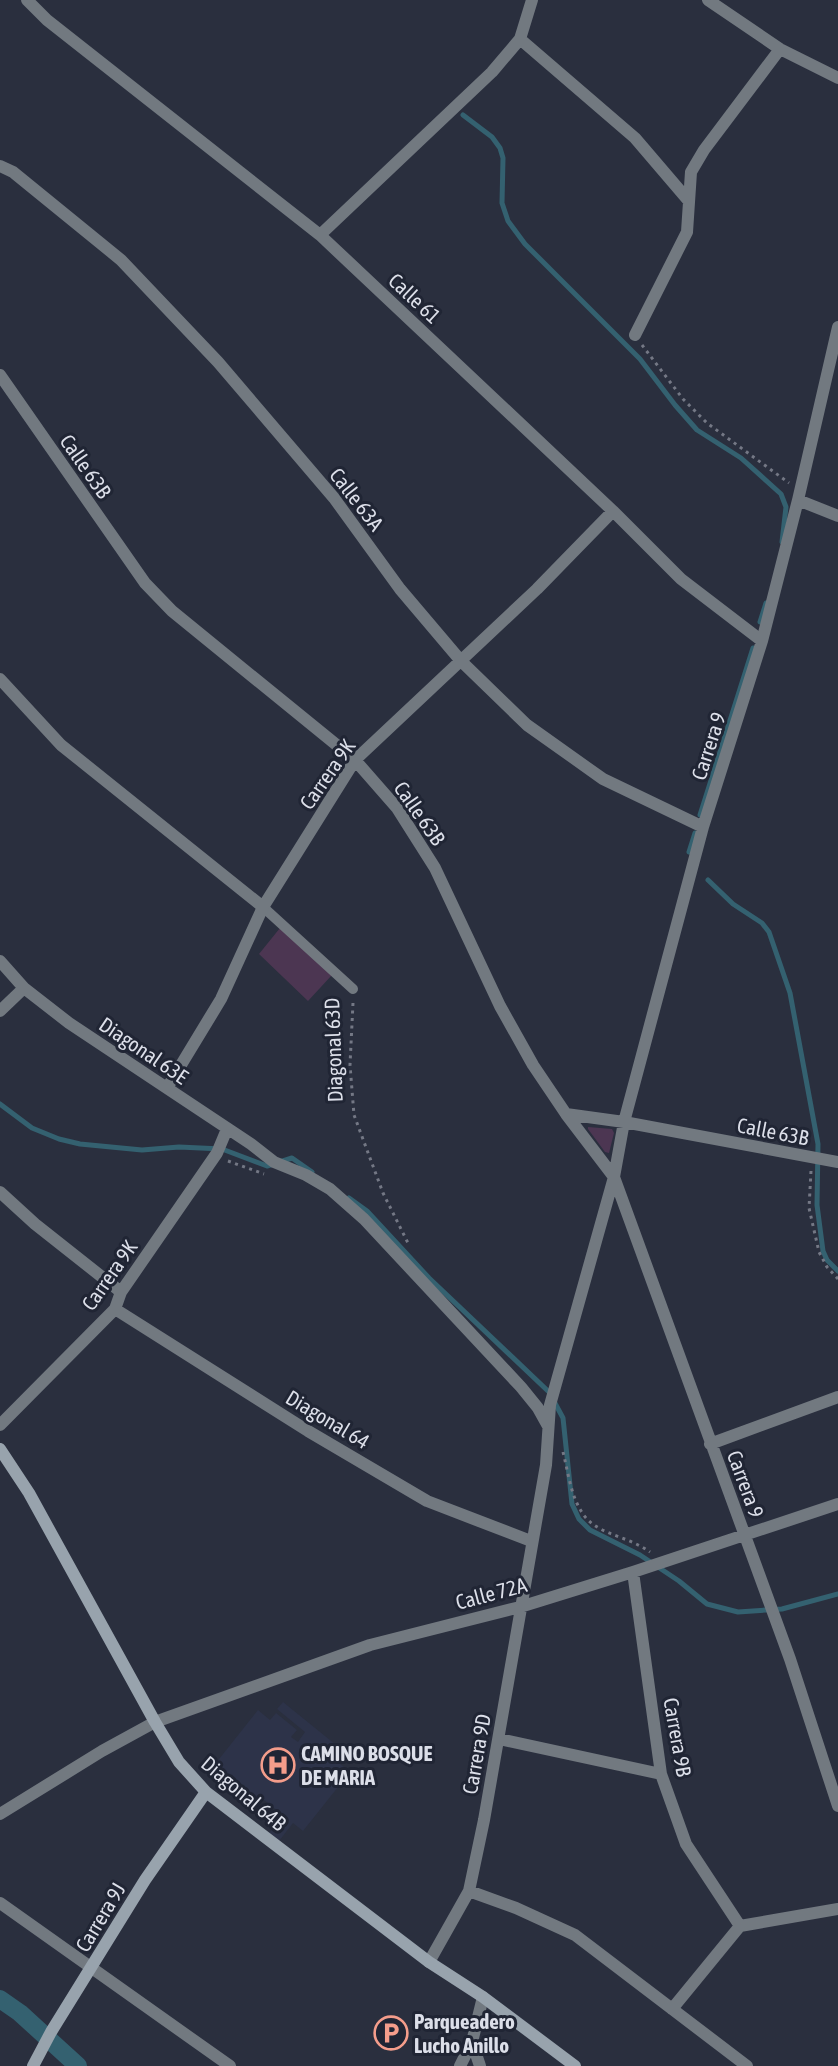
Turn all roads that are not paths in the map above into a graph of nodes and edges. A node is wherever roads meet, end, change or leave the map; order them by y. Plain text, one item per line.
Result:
1 (27, 0) edge
2 (532, 0) edge
3 (708, 0) edge
4 (520, 39) junction
5 (780, 49) junction
6 (838, 78) edge
7 (0, 166) edge
8 (688, 200) junction
9 (320, 235) junction
10 (838, 327) edge
11 (635, 335) road end
12 (0, 375) edge
13 (799, 496) junction
14 (613, 511) junction
15 (838, 516) edge
16 (762, 641) junction
17 (461, 661) junction
18 (0, 679) edge
19 (355, 760) junction
20 (703, 826) junction
21 (263, 907) junction
22 (0, 961) edge
23 (24, 988) junction
24 (353, 989) road end
25 (0, 1011) edge
26 (166, 1088) junction
27 (566, 1114) junction
28 (624, 1122) junction
29 (227, 1129) junction
30 (832, 1161) edge
31 (614, 1177) junction
32 (0, 1192) edge
33 (121, 1292) junction
34 (115, 1309) junction
35 (838, 1397) edge
36 (0, 1425) edge
37 (548, 1426) junction
38 (710, 1444) junction
39 (0, 1449) edge
40 (838, 1504) edge
41 (744, 1534) junction
42 (531, 1541) junction
43 (633, 1572) junction
44 (520, 1607) junction
45 (155, 1722) junction
46 (499, 1739) junction
47 (661, 1774) junction
48 (207, 1792) junction
49 (838, 1806) edge
50 (0, 1814) edge
51 (469, 1891) junction
52 (0, 1903) edge
53 (838, 1909) edge
54 (740, 1926) junction
55 (429, 1962) junction
56 (92, 1968) junction
57 (483, 1997) junction
58 (672, 2009) junction
59 (472, 2042) junction
60 (33, 2066) edge
61 (230, 2066) edge
62 (460, 2066) edge
63 (480, 2066) edge
64 (576, 2066) edge
65 (747, 2066) edge

1 - 9 street, Calle 61
2 - 4 street
3 - 5 street
4 - 8 street
4 - 9 street
5 - 6 street
5 - 8 street
7 - 17 street, Calle 63A
8 - 11 street
9 - 14 street, Calle 61
10 - 13 street, Carrera 9
12 - 19 street, Calle 63B
13 - 15 street
13 - 16 street, Carrera 9
14 - 16 street, Calle 61
14 - 17 street, Carrera 9K
16 - 20 street, Carrera 9
17 - 19 street, Carrera 9K
17 - 20 street, Calle 63A
18 - 21 street, Diagonal 63D
19 - 21 street, Carrera 9K
19 - 27 street, Calle 63B
20 - 28 street, Carrera 9
21 - 24 lane, Diagonal 63D
21 - 26 street, Carrera 9K
22 - 23 street, Diagonal 63E
23 - 25 street
23 - 26 street, Diagonal 63E
26 - 29 street, Diagonal 63E
27 - 28 street, Calle 63B
27 - 31 street, Carrera 9
28 - 30 street, Calle 63B
28 - 31 street, Carrera 9
29 - 33 street, Carrera 9K
29 - 37 street, Diagonal 63E
31 - 37 street
31 - 38 street, Carrera 9
32 - 33 street
33 - 34 street, Carrera 9K
34 - 36 street, Carrera 9K
34 - 42 street, Diagonal 64
35 - 38 street
37 - 42 street
38 - 41 street, Carrera 9
39 - 45 street, Diagonal 64B
40 - 41 street, Calle 72A
41 - 43 street, Calle 72A
41 - 49 street, Carrera 9
42 - 44 street, Carrera 9D
43 - 44 street, Calle 72A
43 - 47 street, Carrera 9B
44 - 45 street, Calle 72A
44 - 46 street, Carrera 9D
45 - 48 street, Diagonal 64B
45 - 50 street, Calle 72A
46 - 47 street
46 - 51 street, Carrera 9D
47 - 54 street, Carrera 9B
48 - 55 street, Diagonal 64B
48 - 56 street, Carrera 9J
51 - 55 street, Carrera 9D
51 - 58 street
52 - 56 street
53 - 54 street
54 - 58 street
55 - 57 street, Diagonal 64B
56 - 60 street, Carrera 9J
56 - 61 street
57 - 59 street
57 - 64 street, Diagonal 64B
58 - 65 street
59 - 62 street
59 - 63 street

